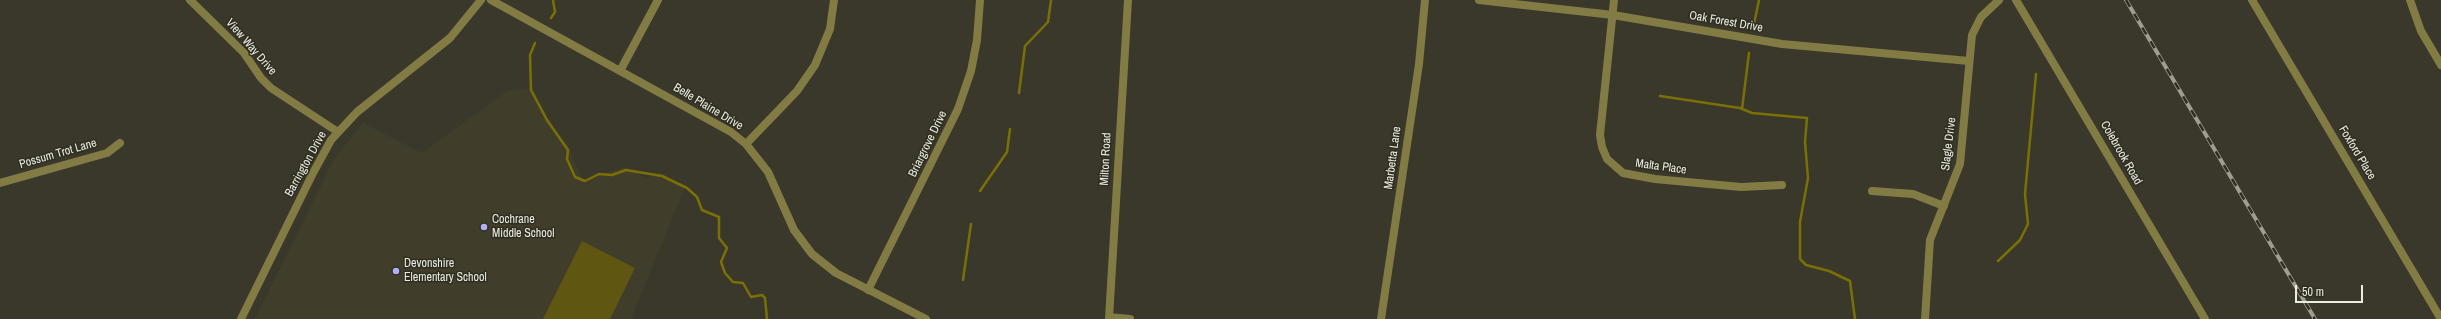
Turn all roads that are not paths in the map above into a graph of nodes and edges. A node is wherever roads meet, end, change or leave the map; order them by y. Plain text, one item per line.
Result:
1 (190, 0) edge
2 (481, 0) edge
3 (491, 0) edge
4 (658, 0) edge
5 (834, 0) edge
6 (980, 0) edge
7 (1128, 0) edge
8 (1425, 0) edge
9 (1479, 0) edge
10 (1614, 0) edge
11 (1999, 0) edge
12 (2016, 0) edge
13 (2252, 0) edge
14 (2410, 0) edge
15 (1613, 15) junction
16 (1969, 61) junction
17 (2441, 65) edge
18 (620, 71) junction
19 (338, 132) junction
20 (120, 143) dead end
21 (746, 144) junction
22 (0, 183) edge
23 (1782, 185) dead end
24 (1872, 191) dead end
25 (1944, 206) junction
26 (868, 290) junction
27 (1109, 318) edge
28 (241, 319) edge
29 (926, 319) edge
30 (1130, 319) edge
31 (1381, 319) edge
32 (1925, 319) edge
33 (2205, 319) edge
34 (2441, 319) edge

1 - 19 street, View Way Drive
2 - 19 street, Barrington Drive
3 - 18 street, Belle Plaine Drive
4 - 18 street
5 - 21 street
6 - 26 street, Briargrove Drive
7 - 27 street, Milton Road
8 - 31 street, Marbetta Lane
9 - 15 street, Oak Forest Drive
10 - 15 street, Malta Place
11 - 16 street, Slagle Drive
12 - 33 street, Colebrook Road
13 - 34 street, Foxford Place
14 - 17 street
15 - 16 street, Oak Forest Drive
15 - 23 street, Malta Place
16 - 25 street, Slagle Drive
18 - 21 street, Belle Plaine Drive
19 - 28 street, Barrington Drive
20 - 22 street, Possum Trot Lane
21 - 26 street, Belle Plaine Drive
24 - 25 street
25 - 32 street, Slagle Drive
26 - 29 street, Belle Plaine Drive
27 - 30 street

